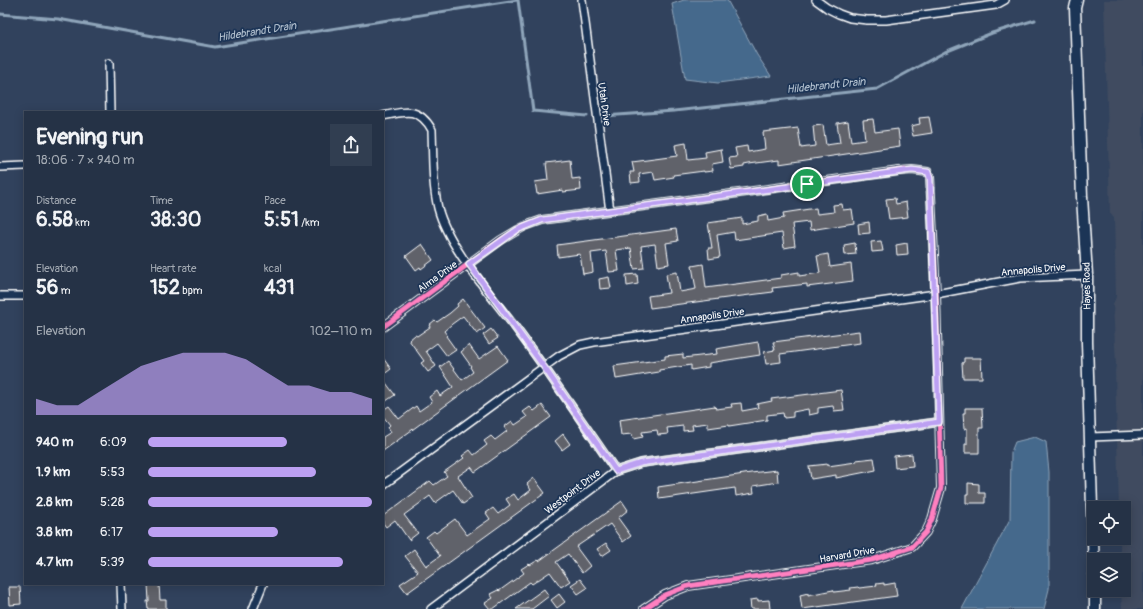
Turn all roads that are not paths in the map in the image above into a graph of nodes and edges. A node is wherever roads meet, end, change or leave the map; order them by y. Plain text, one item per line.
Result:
1 (582, 0) edge
2 (816, 0) edge
3 (1005, 0) edge
4 (1076, 0) edge
5 (109, 63) dead end
6 (110, 111) edge
7 (384, 116) edge
8 (24, 166) edge
9 (0, 167) edge
10 (925, 171) joint
11 (610, 211) junction
12 (469, 264) junction
13 (1086, 275) junction
14 (936, 294) junction
15 (0, 296) edge
16 (24, 296) edge
17 (384, 326) edge
18 (544, 367) junction
19 (939, 422) junction
20 (1143, 435) edge
21 (1090, 437) junction
22 (616, 471) junction
23 (384, 484) edge
24 (1093, 553) edge
25 (121, 585) edge
26 (263, 585) edge
27 (1094, 597) edge
28 (122, 609) edge
29 (253, 609) edge
30 (431, 609) edge
31 (644, 609) edge
32 (1095, 609) edge

1 - 11 street, Utah Drive
2 - 3 street
4 - 13 street, Hayes Road
5 - 6 street
7 - 12 street
8 - 9 street
10 - 11 street, Alma Drive
10 - 14 street, Harvard Drive
11 - 12 street, Alma Drive
12 - 17 street, Alma Drive
12 - 18 street
13 - 14 street, Annapolis Drive
13 - 21 street, Hayes Road
14 - 18 street, Annapolis Drive
14 - 19 street, Harvard Drive
15 - 16 street
18 - 22 street
18 - 23 street, Annapolis Drive
19 - 22 street, Westpoint Drive
19 - 31 street, Harvard Drive
20 - 21 street
21 - 24 street, Hayes Road
22 - 30 street, Westpoint Drive
25 - 28 street
26 - 29 street
27 - 32 street

